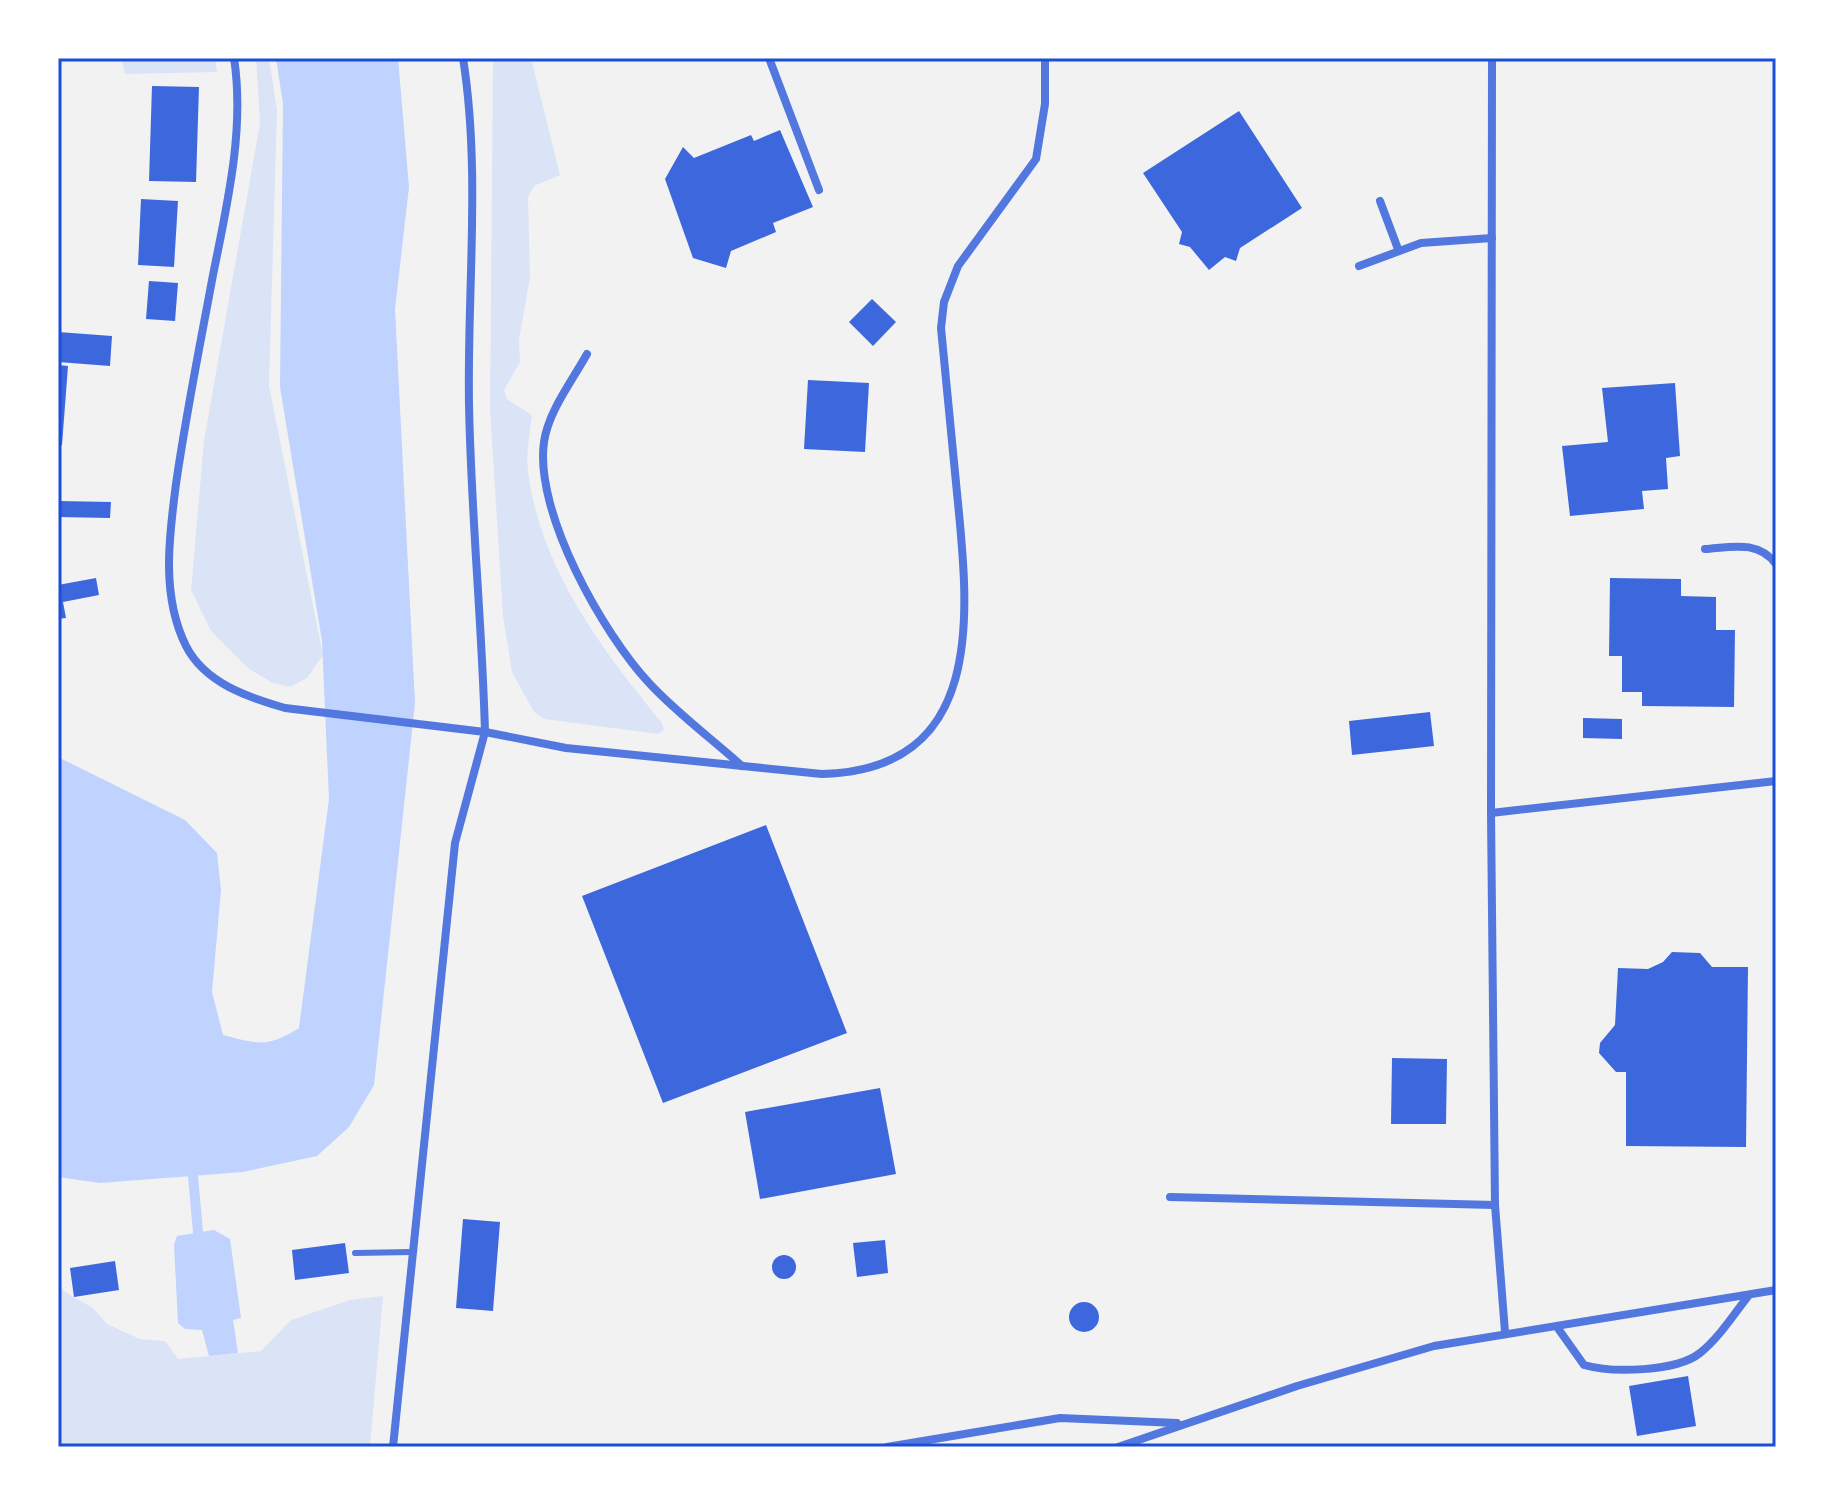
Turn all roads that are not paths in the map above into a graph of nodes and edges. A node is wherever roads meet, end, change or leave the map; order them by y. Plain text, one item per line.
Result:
1 (234, 58) edge
2 (463, 58) edge
3 (769, 58) edge
4 (1045, 58) edge
5 (1492, 58) edge
6 (819, 190) dead end
7 (1380, 201) dead end
8 (1492, 238) junction
9 (1398, 249) junction
10 (1359, 266) dead end
11 (587, 354) dead end
12 (1705, 549) dead end
13 (1776, 564) edge
14 (485, 732) junction
15 (743, 766) junction
16 (1776, 781) edge
17 (1491, 813) junction
18 (1170, 1197) dead end
19 (1495, 1205) junction
20 (412, 1252) junction
21 (355, 1253) dead end
22 (1776, 1290) edge
23 (1749, 1295) junction
24 (1557, 1327) junction
25 (1505, 1332) junction
26 (1182, 1424) junction
27 (393, 1447) edge
28 (887, 1447) edge
29 (1118, 1447) edge

1 - 14 street
2 - 14 street
3 - 6 street
4 - 15 street
5 - 8 street
7 - 9 street
8 - 9 street
8 - 17 street
9 - 10 street
11 - 15 street
12 - 13 street
14 - 15 street
14 - 20 street
16 - 17 street
17 - 19 street
18 - 19 street
19 - 25 street
20 - 21 lane
20 - 27 street
22 - 23 street
23 - 24 street
23 - 24 street
24 - 25 street
25 - 26 street
26 - 28 street
26 - 29 street

